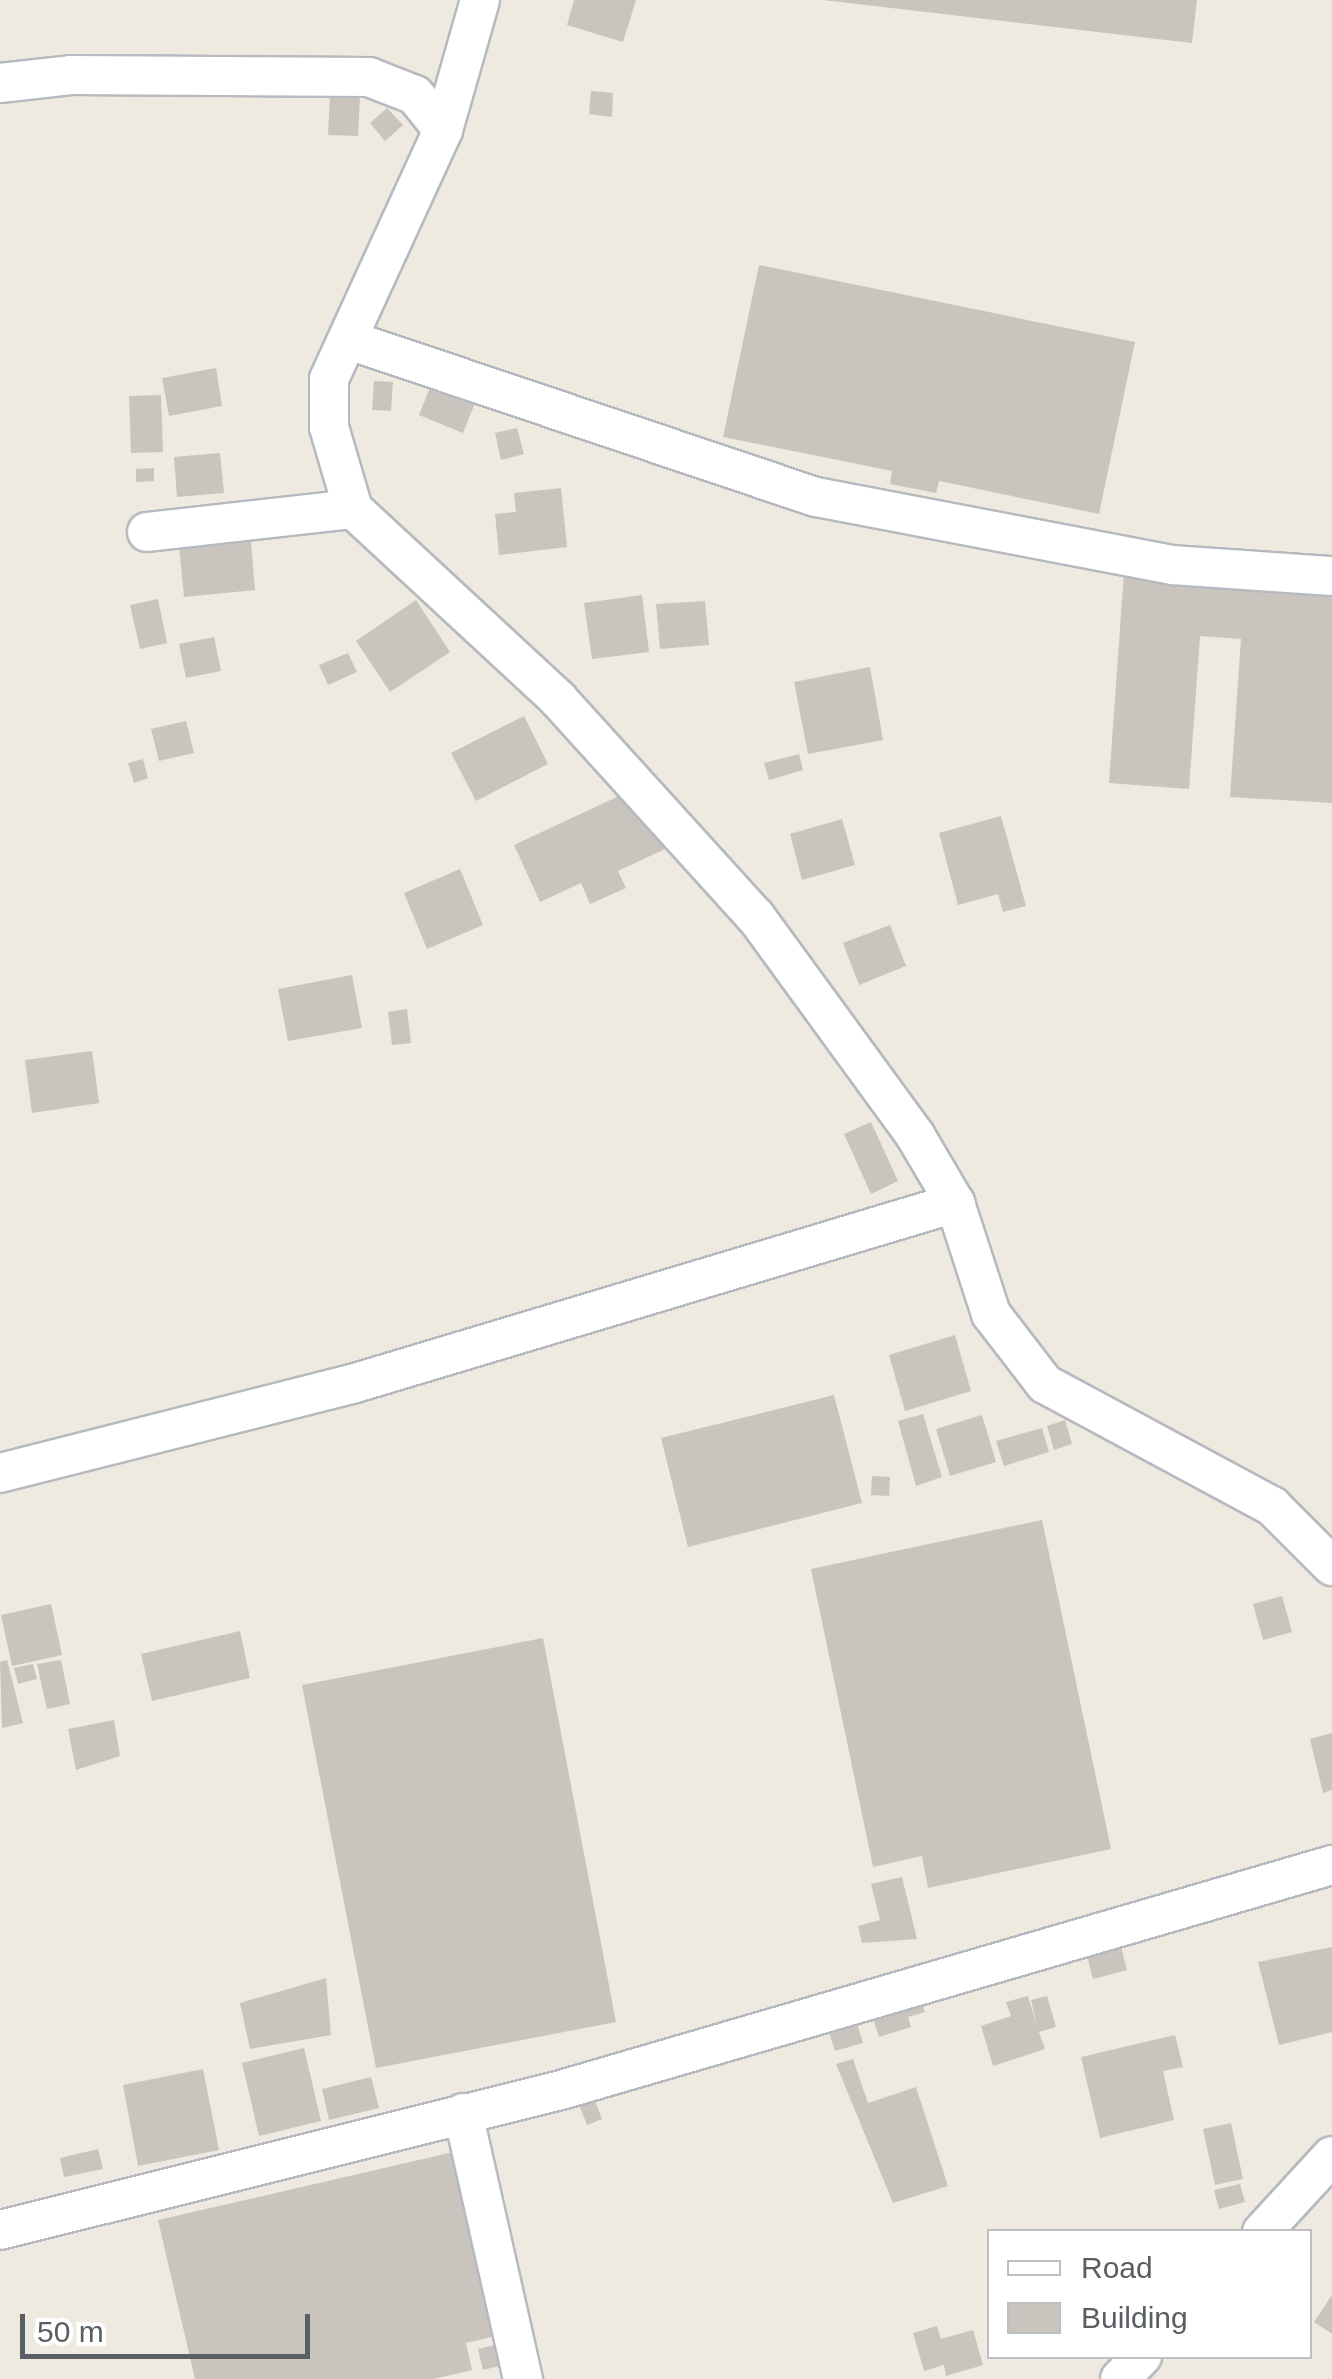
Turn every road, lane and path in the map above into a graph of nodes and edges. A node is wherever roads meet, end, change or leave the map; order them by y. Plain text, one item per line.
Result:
1 (480, 0) edge
2 (0, 83) edge
3 (443, 130) junction
4 (348, 340) junction
5 (353, 508) junction
6 (147, 532) dead end
7 (1332, 576) edge
8 (955, 1203) junction
9 (0, 1473) edge
10 (1332, 1566) edge
11 (1332, 1865) edge
12 (463, 2113) junction
13 (1332, 2156) edge
14 (1265, 2229) edge
15 (0, 2230) edge
16 (1139, 2359) edge
17 (523, 2379) edge
18 (1120, 2379) edge

1 - 3 street
2 - 3 street
3 - 4 street
4 - 5 street
4 - 7 street
5 - 6 street
5 - 8 street
8 - 9 street
8 - 10 street
11 - 12 street
12 - 15 street
12 - 17 street
13 - 14 street
16 - 18 street

